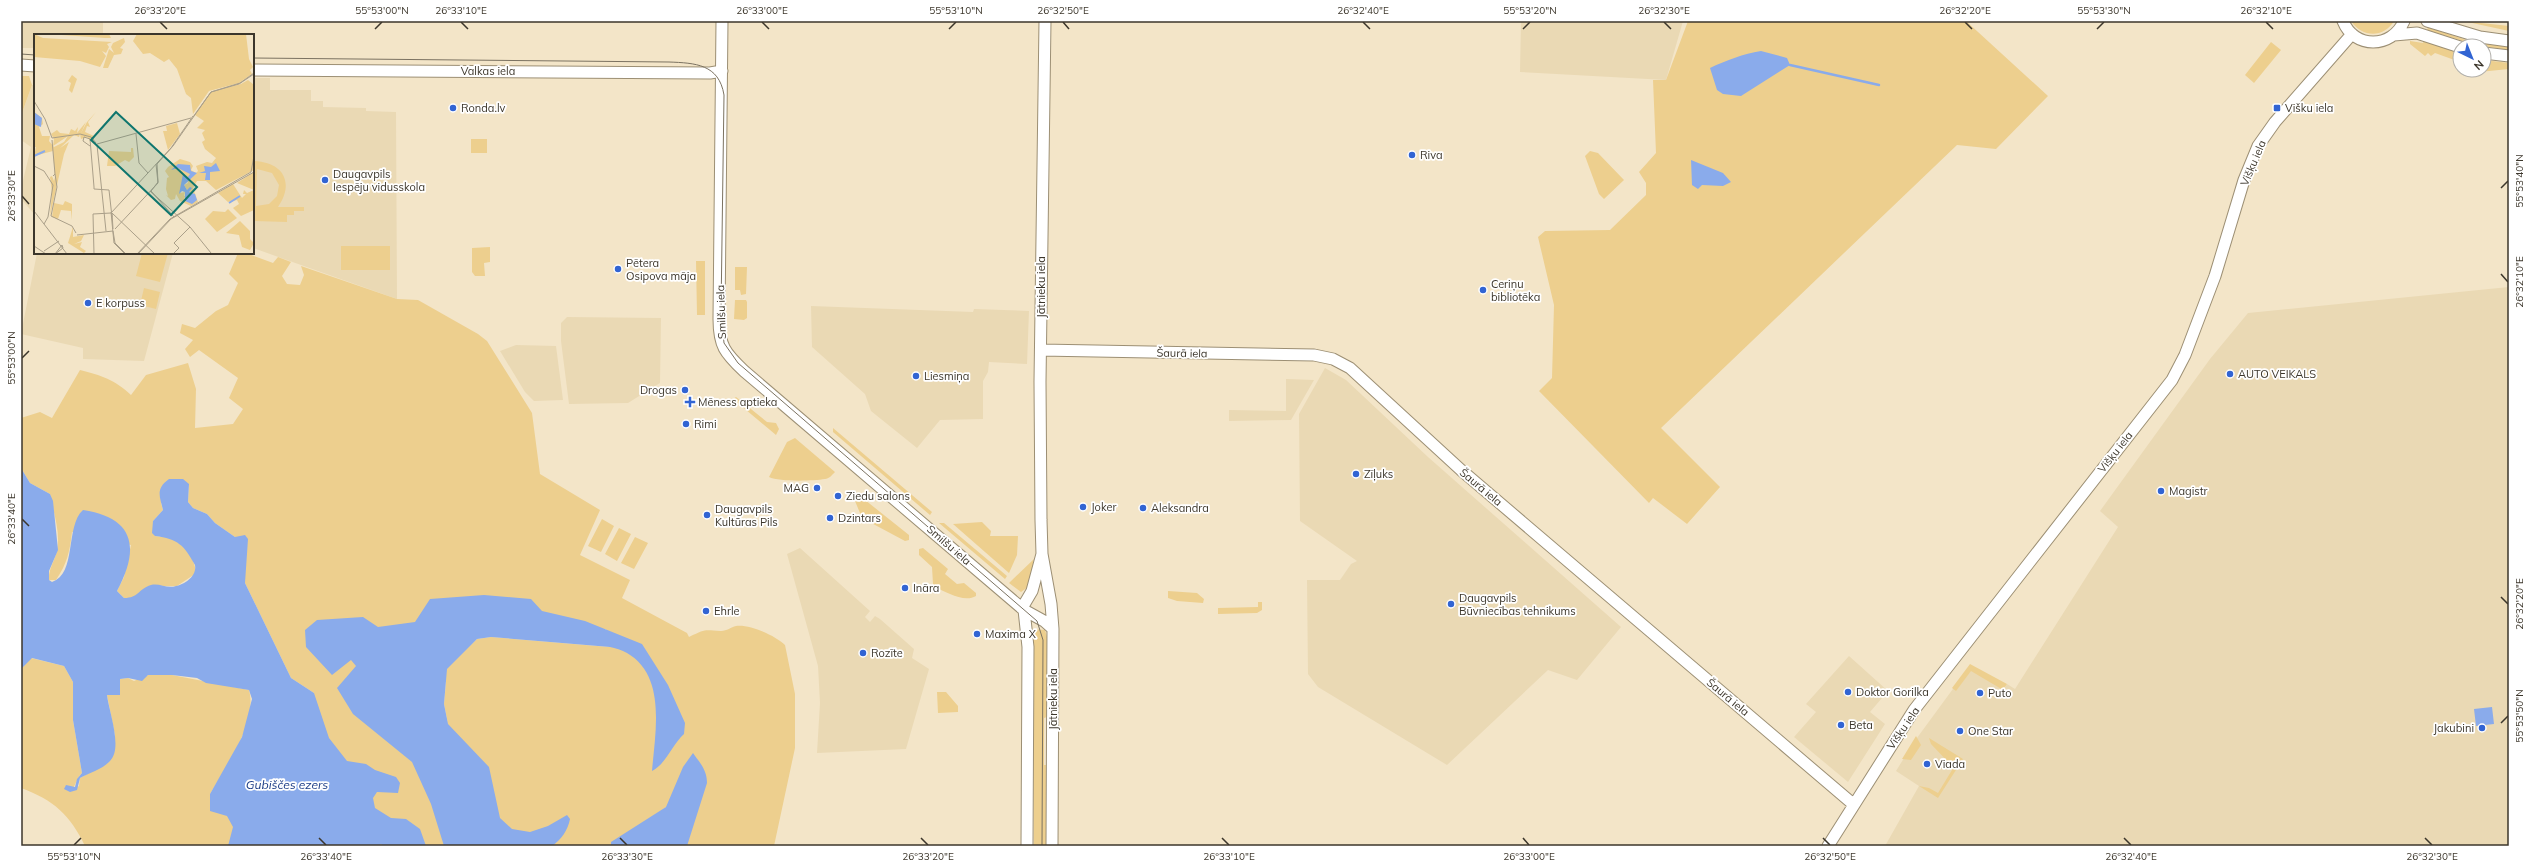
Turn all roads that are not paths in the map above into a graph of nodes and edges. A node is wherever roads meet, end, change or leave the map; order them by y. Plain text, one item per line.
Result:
1 (722, 21) edge
2 (1045, 21) edge
3 (2343, 21) edge
4 (2404, 21) edge
5 (2427, 21) edge
6 (2352, 34) junction
7 (2394, 35) junction
8 (2509, 41) edge
9 (2452, 44) edge
10 (2492, 54) edge
11 (2509, 56) edge
12 (21, 66) edge
13 (34, 66) edge
14 (254, 70) edge
15 (722, 71) junction
16 (1041, 350) junction
17 (1042, 554) junction
18 (1023, 609) junction
19 (1053, 629) junction
20 (1853, 804) junction
21 (1027, 846) edge
22 (1052, 846) edge
23 (1828, 846) edge

1 - 15 street, Smilšu iela
2 - 16 street, Jātnieku iela
3 - 6 street
4 - 7 street
5 - 8 street
6 - 7 street
6 - 20 street, Višķu iela
7 - 9 street
10 - 11 street
12 - 13 street
14 - 15 street, Valkas iela
15 - 18 street, Smilšu iela
16 - 17 street, Jātnieku iela
16 - 20 street, Šaurā iela
17 - 18 street, Jātnieku iela
17 - 19 street, Jātnieku iela
18 - 19 street, Smilšu iela
18 - 21 street
19 - 22 street, Jātnieku iela
20 - 23 street, Višķu iela

